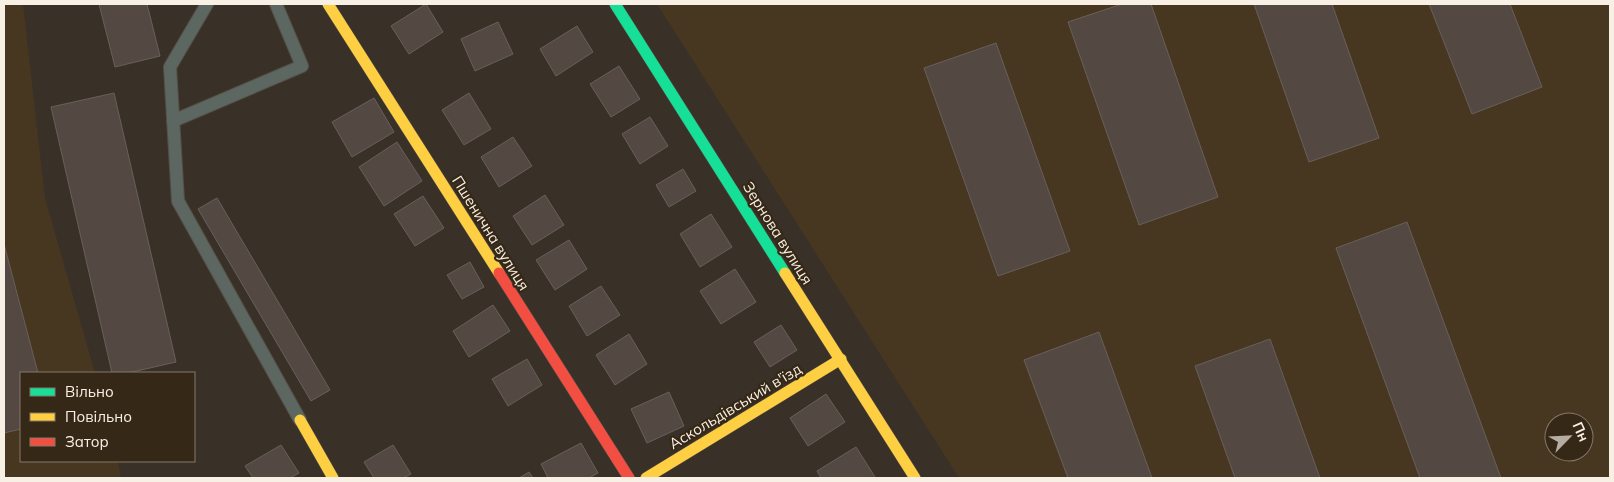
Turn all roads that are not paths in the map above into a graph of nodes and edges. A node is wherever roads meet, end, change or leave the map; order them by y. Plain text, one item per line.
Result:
1 (207, 4) edge
2 (276, 4) edge
3 (328, 4) edge
4 (615, 4) edge
5 (173, 121) junction
6 (841, 359) junction
7 (300, 420) joint
8 (333, 478) edge
9 (629, 478) edge
10 (646, 478) edge
11 (915, 478) edge

1 - 5 lane
2 - 5 lane
3 - 9 street, Пшенична вулиця
4 - 6 street, Зернова вулиця
5 - 7 lane
6 - 10 street, Аскольдівський в'їзд
6 - 11 street, Зернова вулиця
7 - 8 street

